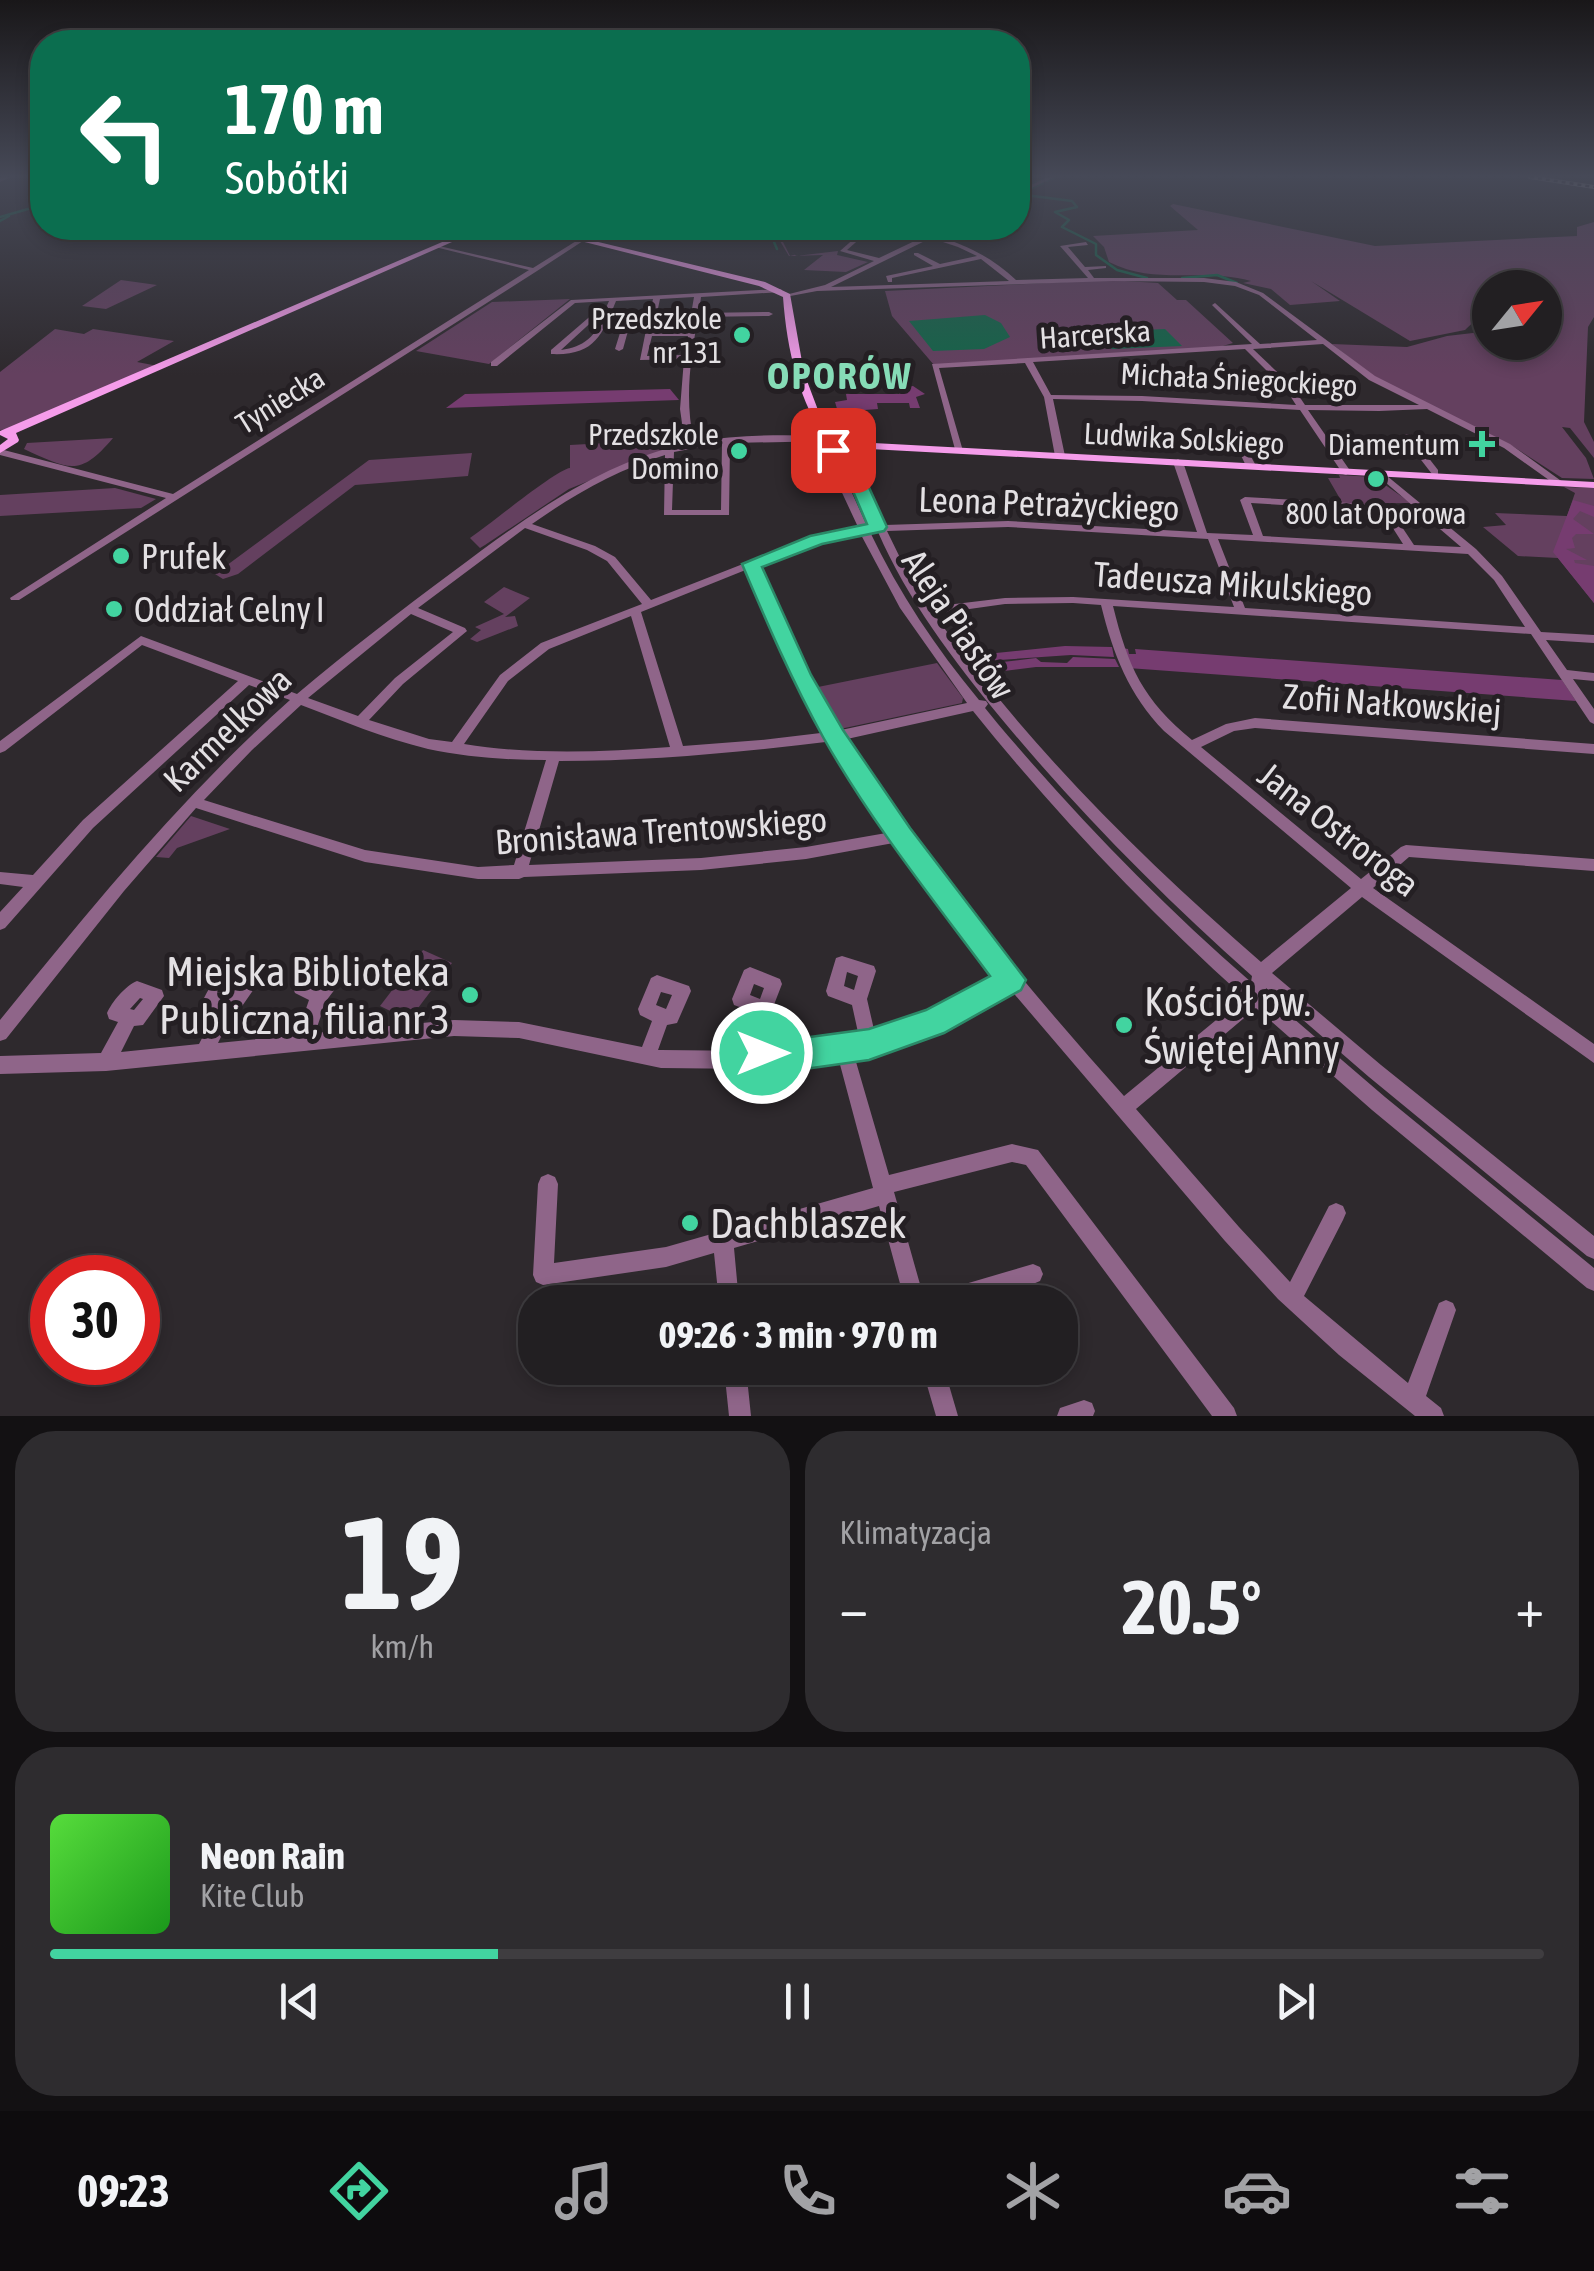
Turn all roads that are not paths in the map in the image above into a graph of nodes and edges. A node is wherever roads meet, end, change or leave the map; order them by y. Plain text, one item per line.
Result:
1 (444, 243) edge
2 (578, 243) edge
3 (591, 243) edge
4 (852, 243) edge
5 (914, 243) edge
6 (948, 243) edge
7 (1085, 244) dead end
8 (437, 246) junction
9 (923, 256) dead end
10 (978, 258) dead end
11 (874, 261) junction
12 (940, 267) junction
13 (1104, 267) dead end
14 (1083, 269) junction
15 (534, 270) junction
16 (954, 279) dead end
17 (1093, 280) junction
18 (1015, 284) junction
19 (818, 288) junction
20 (783, 293) junction
21 (698, 296) junction
22 (656, 297) junction
23 (612, 299) junction
24 (1215, 305) dead end
25 (612, 312) junction
26 (769, 314) dead end
27 (695, 315) junction
28 (628, 318) junction
29 (652, 318) junction
30 (693, 334) junction
31 (647, 337) junction
32 (1326, 342) junction
33 (1258, 346) junction
34 (1247, 347) junction
35 (690, 357) junction
36 (1028, 361) junction
37 (494, 364) dead end
38 (1048, 397) junction
39 (1303, 405) junction
40 (1428, 407) junction
41 (822, 428) junction
42 (1232, 430) dead end
43 (1407, 436) dead end
44 (806, 438) junction
45 (5, 441) edge
46 (764, 441) junction
47 (726, 442) junction
48 (831, 442) junction
49 (690, 446) junction
50 (871, 448) junction
51 (955, 450) junction
52 (670, 451) junction
53 (1060, 456) junction
54 (849, 461) junction
55 (1178, 462) junction
56 (1251, 466) junction
57 (1346, 472) junction
58 (1435, 472) dead end
59 (1381, 474) junction
60 (1559, 483) junction
61 (1594, 485) edge
62 (173, 497) junction
63 (523, 524) junction
64 (870, 528) junction
65 (1208, 535) junction
66 (1259, 538) junction
67 (1410, 548) junction
68 (1472, 552) junction
69 (752, 564) junction
70 (14, 598) dead end
71 (1106, 602) junction
72 (641, 607) junction
73 (410, 609) junction
74 (927, 611) junction
75 (1241, 611) junction
76 (1536, 633) junction
77 (1594, 639) edge
78 (1562, 674) junction
79 (1594, 677) edge
80 (248, 679) junction
81 (297, 700) junction
82 (994, 700) junction
83 (976, 706) junction
84 (1594, 719) edge
85 (359, 723) junction
86 (834, 736) junction
87 (1190, 746) junction
88 (0, 748) edge
89 (454, 748) junction
90 (1594, 749) edge
91 (678, 751) junction
92 (553, 758) junction
93 (193, 802) junction
94 (901, 836) junction
95 (1594, 866) edge
96 (519, 873) junction
97 (0, 878) edge
98 (36, 882) junction
99 (1360, 887) junction
100 (0, 923) edge
101 (1261, 972) junction
102 (1011, 980) junction
103 (319, 996) dead end
104 (1256, 996) junction
105 (860, 999) dead end
106 (758, 1006) dead end
107 (226, 1008) dead end
108 (130, 1017) dead end
109 (662, 1017) dead end
110 (0, 1033) edge
111 (303, 1042) junction
112 (869, 1044) junction
113 (844, 1048) junction
114 (204, 1052) junction
115 (1594, 1054) edge
116 (647, 1057) junction
117 (762, 1059) junction
118 (106, 1062) junction
119 (0, 1065) edge
120 (1123, 1108) junction
121 (548, 1184) dead end
122 (883, 1191) junction
123 (1336, 1213) dead end
124 (722, 1240) junction
125 (1594, 1248) edge
126 (1034, 1274) dead end
127 (1594, 1282) edge
128 (727, 1285) edge
129 (910, 1285) edge
130 (996, 1285) edge
131 (1292, 1298) junction
132 (1446, 1310) dead end
133 (737, 1385) edge
134 (939, 1385) edge
135 (1413, 1400) junction
136 (740, 1416) edge
137 (947, 1416) edge
138 (1226, 1416) edge
139 (1432, 1416) edge

1 - 8 main road
2 - 15 street, Tyniecka
3 - 20 main road
4 - 11 street
5 - 11 street
6 - 18 street
7 - 14 street
8 - 15 street
8 - 45 main road
9 - 12 street
10 - 12 street
11 - 19 street
12 - 16 street
13 - 14 street
14 - 17 street
15 - 62 street, Tyniecka
17 - 18 street
17 - 32 street
18 - 19 street
19 - 20 street
20 - 21 street
20 - 41 main road
21 - 22 street
21 - 27 street
22 - 23 street
22 - 29 street
23 - 25 street
23 - 37 street
24 - 33 street
25 - 25 street
25 - 28 street
26 - 27 street
27 - 30 street
28 - 29 street
28 - 31 street
29 - 31 street
30 - 31 street
30 - 35 street
31 - 35 street
32 - 33 street, Harcerska
32 - 40 street
33 - 34 street, Harcerska
34 - 36 street, Harcerska
34 - 39 street
35 - 49 street
36 - 38 street
36 - 51 street, Harcerska
38 - 39 street, Michała Śniegockiego
38 - 53 street
39 - 40 street, Michała Śniegockiego
39 - 57 street
40 - 60 street
41 - 44 street
41 - 48 main road
42 - 56 street
43 - 58 street
44 - 46 street, Karmelkowa
44 - 48 street, Karmelkowa
45 - 62 street
46 - 47 street, Karmelkowa
46 - 48 street, Karmelkowa
47 - 49 street, Karmelkowa
47 - 52 street
48 - 50 main road, Ludwika Solskiego
48 - 51 main road, Ludwika Solskiego
48 - 54 street, Aleja Piastów
48 - 64 street, Aleja Piastów
49 - 52 street, Karmelkowa
50 - 51 main road, Ludwika Solskiego
50 - 54 street
51 - 53 main road, Ludwika Solskiego
52 - 63 street, Karmelkowa
53 - 55 main road, Ludwika Solskiego
54 - 64 street, Aleja Piastów
55 - 56 main road, Ludwika Solskiego
55 - 65 street
56 - 57 main road, Ludwika Solskiego
57 - 59 main road, Ludwika Solskiego
59 - 60 main road, Ludwika Solskiego
59 - 68 street
60 - 61 main road, Ludwika Solskiego
62 - 70 street, Tyniecka
63 - 72 street
63 - 73 street, Karmelkowa
64 - 65 street, Leona Petrażyckiego
64 - 69 street, Leona Petrażyckiego
64 - 74 street, Aleja Piastów
64 - 83 street, Aleja Piastów
65 - 66 street, Leona Petrażyckiego
65 - 75 street
66 - 67 street, Leona Petrażyckiego
66 - 67 street
67 - 68 street, Leona Petrażyckiego
68 - 76 street
69 - 72 street, Leona Petrażyckiego
69 - 86 street
71 - 74 street, Tadeusza Mikulskiego
71 - 75 street, Tadeusza Mikulskiego
71 - 87 street, Jana Ostroroga
72 - 89 street, Leona Petrażyckiego
72 - 91 street
73 - 81 street, Karmelkowa
73 - 85 street
74 - 82 street, Aleja Piastów
75 - 76 street, Tadeusza Mikulskiego
76 - 77 street, Tadeusza Mikulskiego
76 - 78 street
78 - 79 street
78 - 84 street
80 - 81 street
80 - 88 street
80 - 98 street
81 - 85 street
81 - 93 street, Karmelkowa
82 - 83 street
82 - 101 street, Aleja Piastów
83 - 86 street
83 - 104 street, Aleja Piastów
85 - 89 street
86 - 91 street
86 - 94 street
87 - 90 street, Zofii Nałkowskiej
87 - 99 street, Jana Ostroroga
89 - 92 street
91 - 92 street
92 - 96 street
93 - 96 street, Bronisława Trentowskiego
93 - 110 street, Karmelkowa
94 - 96 street, Bronisława Trentowskiego
94 - 102 street
95 - 99 street
97 - 98 street
98 - 100 street
99 - 101 street
99 - 115 street, Jana Ostroroga
101 - 104 street
101 - 125 street, Aleja Piastów
102 - 112 street
102 - 120 street
103 - 111 street
104 - 120 street
104 - 127 street, Aleja Piastów
105 - 112 street
106 - 117 street
107 - 114 street
108 - 118 street
109 - 116 street
111 - 114 street
111 - 116 street
112 - 113 street
113 - 117 street
113 - 122 street
114 - 118 street
116 - 117 street
118 - 119 street
120 - 131 street
121 - 124 street
122 - 124 street
122 - 129 street
122 - 138 street
123 - 131 street
124 - 128 street
126 - 130 street
131 - 135 street
132 - 135 street
133 - 136 street
134 - 137 street
135 - 139 street

